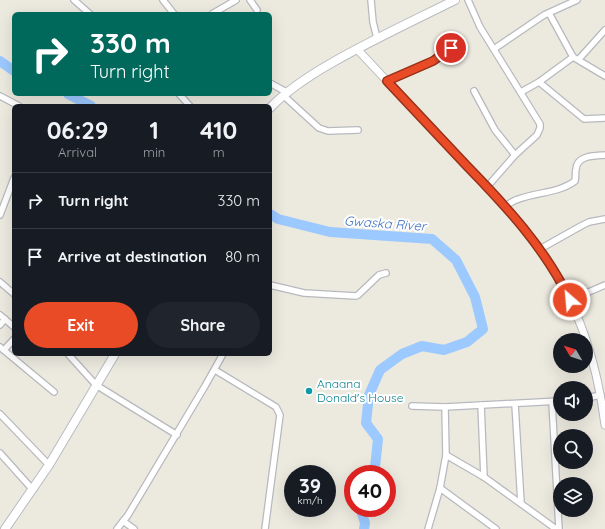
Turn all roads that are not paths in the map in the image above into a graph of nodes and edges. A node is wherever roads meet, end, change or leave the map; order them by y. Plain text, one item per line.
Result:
1 (74, 0) edge
2 (163, 0) edge
3 (236, 0) edge
4 (250, 0) edge
5 (371, 0) edge
6 (455, 0) edge
7 (468, 0) edge
8 (577, 0) edge
9 (256, 10) dead end
10 (88, 12) edge
11 (172, 12) edge
12 (215, 12) edge
13 (549, 13) junction
14 (605, 30) edge
15 (377, 38) junction
16 (460, 42) dead end
17 (357, 49) junction
18 (494, 49) junction
19 (576, 58) junction
20 (605, 76) edge
21 (387, 81) junction
22 (539, 82) junction
23 (272, 84) edge
24 (474, 91) dead end
25 (521, 92) junction
26 (286, 94) junction
27 (0, 96) edge
28 (181, 96) edge
29 (15, 104) edge
30 (188, 104) edge
31 (272, 106) edge
32 (605, 118) edge
33 (358, 130) dead end
34 (515, 155) junction
35 (605, 155) edge
36 (12, 183) edge
37 (487, 187) junction
38 (505, 206) junction
39 (0, 215) edge
40 (605, 219) edge
41 (540, 248) junction
42 (386, 273) dead end
43 (0, 282) edge
44 (605, 284) edge
45 (272, 286) edge
46 (12, 291) edge
47 (570, 300) junction
48 (0, 315) edge
49 (5, 319) junction
50 (0, 325) edge
51 (12, 325) edge
52 (12, 340) edge
53 (2, 348) edge
54 (70, 356) edge
55 (114, 356) edge
56 (222, 356) edge
57 (215, 370) junction
58 (96, 385) junction
59 (54, 392) dead end
60 (601, 395) junction
61 (593, 397) edge
62 (552, 402) joint
63 (515, 404) junction
64 (481, 405) junction
65 (412, 406) dead end
66 (446, 406) junction
67 (0, 414) edge
68 (605, 425) edge
69 (177, 435) junction
70 (0, 453) edge
71 (446, 455) junction
72 (49, 465) junction
73 (484, 477) junction
74 (440, 488) junction
75 (33, 490) junction
76 (521, 503) junction
77 (123, 521) junction
78 (429, 528) edge
79 (5, 529) edge
80 (117, 529) edge
81 (134, 529) edge
82 (265, 529) edge
83 (496, 529) edge
84 (556, 529) edge
85 (559, 529) edge

1 - 10 street
2 - 11 street
3 - 12 street
4 - 9 street
5 - 15 street
6 - 15 main road
7 - 18 street
8 - 13 street
13 - 18 street
13 - 19 street
14 - 19 street
15 - 17 main road
16 - 21 street
17 - 21 street
17 - 26 main road
18 - 25 street
19 - 20 street
19 - 22 street
21 - 37 street
22 - 25 street
22 - 32 street
23 - 26 street
24 - 34 street
25 - 34 street
26 - 31 main road
26 - 33 street
27 - 29 street
28 - 30 street
34 - 37 street
35 - 38 street
36 - 39 street
37 - 38 street
38 - 41 street
40 - 41 street
41 - 47 street
42 - 45 street
43 - 46 street
44 - 47 street
47 - 60 street
48 - 49 street
49 - 50 street
49 - 51 street
52 - 53 street
53 - 59 street
54 - 58 street
55 - 58 main road
56 - 57 street
57 - 69 street
57 - 82 street
58 - 69 street
58 - 72 main road
60 - 61 street
60 - 68 street
62 - 63 street
62 - 85 street
63 - 64 street
63 - 76 street
64 - 66 street
64 - 73 street
65 - 66 street
66 - 71 street
67 - 72 street
69 - 77 street
70 - 75 street
71 - 73 street
71 - 74 street
72 - 75 main road
73 - 76 street
74 - 78 street
74 - 83 street
75 - 79 main road
76 - 84 street
77 - 80 street
77 - 81 street

